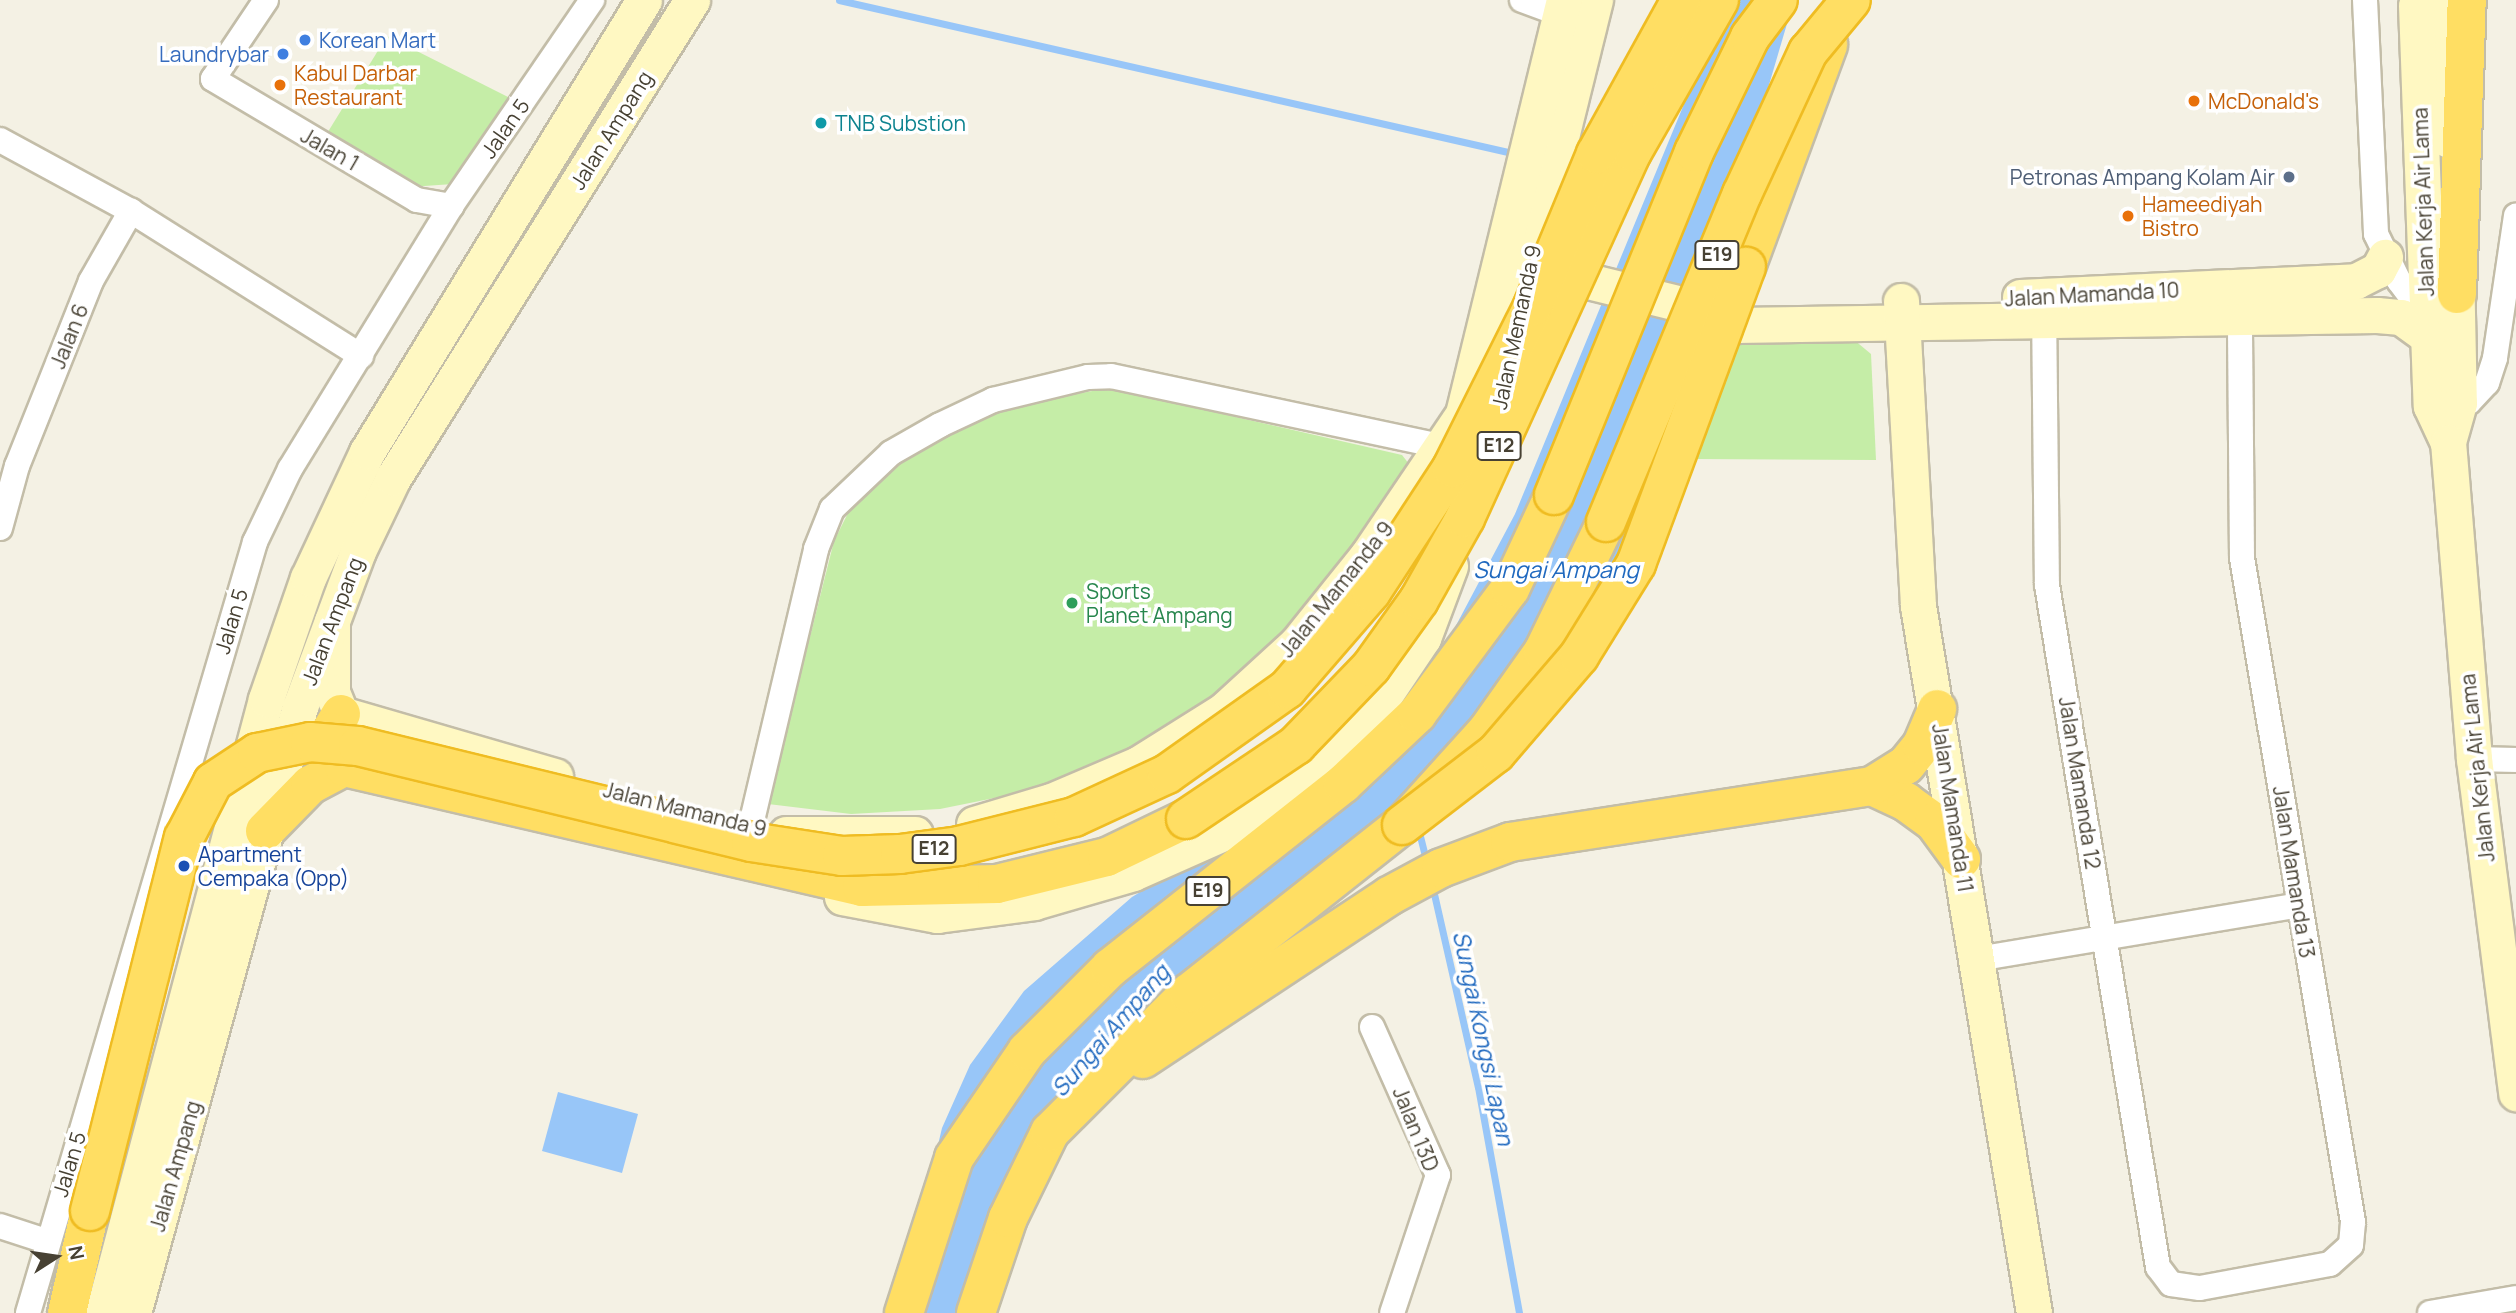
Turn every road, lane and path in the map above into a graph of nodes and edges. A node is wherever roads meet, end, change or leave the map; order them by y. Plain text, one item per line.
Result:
1 (266, 0) edge
2 (592, 0) edge
3 (644, 0) edge
4 (692, 0) edge
5 (1595, 0) edge
6 (1681, 0) edge
7 (1719, 0) edge
8 (1778, 0) edge
9 (1845, 0) edge
10 (1851, 0) edge
11 (2365, 0) edge
12 (2416, 0) edge
13 (2439, 0) edge
14 (2467, 0) edge
15 (1542, 3) edge
16 (0, 140) edge
17 (451, 206) junction
18 (131, 211) junction
19 (2516, 216) edge
20 (2385, 257) junction
21 (1513, 260) junction
22 (1592, 285) junction
23 (2457, 293) junction
24 (2239, 303) junction
25 (2044, 308) junction
26 (1901, 312) junction
27 (2427, 327) junction
28 (1511, 341) junction
29 (361, 356) junction
30 (2445, 405) junction
31 (1496, 420) junction
32 (1444, 447) junction
33 (9, 463) edge
34 (0, 528) edge
35 (1367, 556) junction
36 (1437, 606) junction
37 (332, 621) junction
38 (1937, 709) junction
39 (341, 713) junction
40 (2474, 759) junction
41 (2516, 760) edge
42 (344, 767) junction
43 (1872, 786) junction
44 (1402, 825) junction
45 (750, 829) junction
46 (264, 831) junction
47 (719, 855) junction
48 (1961, 859) junction
49 (2300, 905) junction
50 (2504, 912) edge
51 (2104, 937) junction
52 (1977, 959) junction
53 (1372, 1027) dead end
54 (1099, 1085) junction
55 (2516, 1093) edge
56 (0, 1226) edge
57 (46, 1241) junction
58 (2158, 1267) joint
59 (2516, 1298) edge
60 (28, 1313) edge
61 (67, 1313) edge
62 (103, 1313) edge
63 (133, 1313) edge
64 (904, 1313) edge
65 (976, 1313) edge
66 (1392, 1313) edge
67 (2034, 1313) edge
68 (2430, 1313) edge

1 - 17 street, Jalan 1
2 - 17 street, Jalan 5
3 - 62 street, Jalan Ampang
4 - 37 street, Jalan Ampang
5 - 21 street, Jalan Memanda 9
6 - 61 highway, E12, bridge
7 - 47 highway, E12, bridge
8 - 64 highway, E19, bridge
9 - 44 highway, bridge
10 - 44 highway, E19, bridge
11 - 20 street
12 - 27 street, Jalan Kerja Air Lama
13 - 23 street, Jalan Kerja Air Lama
14 - 23 highway
15 - 21 street, Jalan Memanda 9
16 - 18 street
17 - 29 street, Jalan 5
18 - 29 street
18 - 33 street, Jalan 6
19 - 30 street
20 - 24 street, Jalan Mamanda 10
20 - 27 street
21 - 22 street, Jalan Mamanda 10
21 - 28 street, Jalan Memanda 9
21 - 32 street, Jalan Memanda 9
22 - 26 street, Jalan Mamanda 10, bridge
22 - 28 street
23 - 30 street, Jalan Kerja Air Lama
24 - 25 street, Jalan Mamanda 10
24 - 27 street, Jalan Mamanda 10
24 - 49 street, Jalan Mamanda 13
25 - 26 street, Jalan Mamanda 10
25 - 51 street, Jalan Mamanda 12
26 - 38 street, Jalan Mamanda 11
27 - 30 street, Jalan Kerja Air Lama
28 - 31 street, Jalan Memanda 9
29 - 57 street, Jalan 5
30 - 40 street, Jalan Kerja Air Lama
31 - 32 street
31 - 36 street, Jalan Memanda 9
32 - 35 street, Jalan Mamanda 9
32 - 45 street
33 - 34 street, Jalan 6
35 - 36 street
35 - 45 street, Jalan Mamanda 9
36 - 47 street, Jalan Memanda 9
37 - 39 street
37 - 46 street, Jalan Ampang
38 - 43 highway
38 - 48 street, Jalan Mamanda 11
39 - 42 highway
39 - 45 street, Jalan Mamanda 9
40 - 41 street
40 - 50 street, Jalan Kerja Air Lama
42 - 46 highway
42 - 47 highway, E12
43 - 48 highway
43 - 54 highway
44 - 54 highway, E19
46 - 63 street, Jalan Ampang
48 - 52 street, Jalan Mamanda 11
49 - 51 street
49 - 58 street, Jalan Mamanda 13
50 - 55 street, Jalan Kerja Air Lama
51 - 52 street
51 - 58 street, Jalan Mamanda 12
52 - 67 street, Jalan Mamanda 11
53 - 66 street, Jalan 13D
54 - 65 highway, E19
56 - 57 street
57 - 60 street, Jalan 5
59 - 68 street

